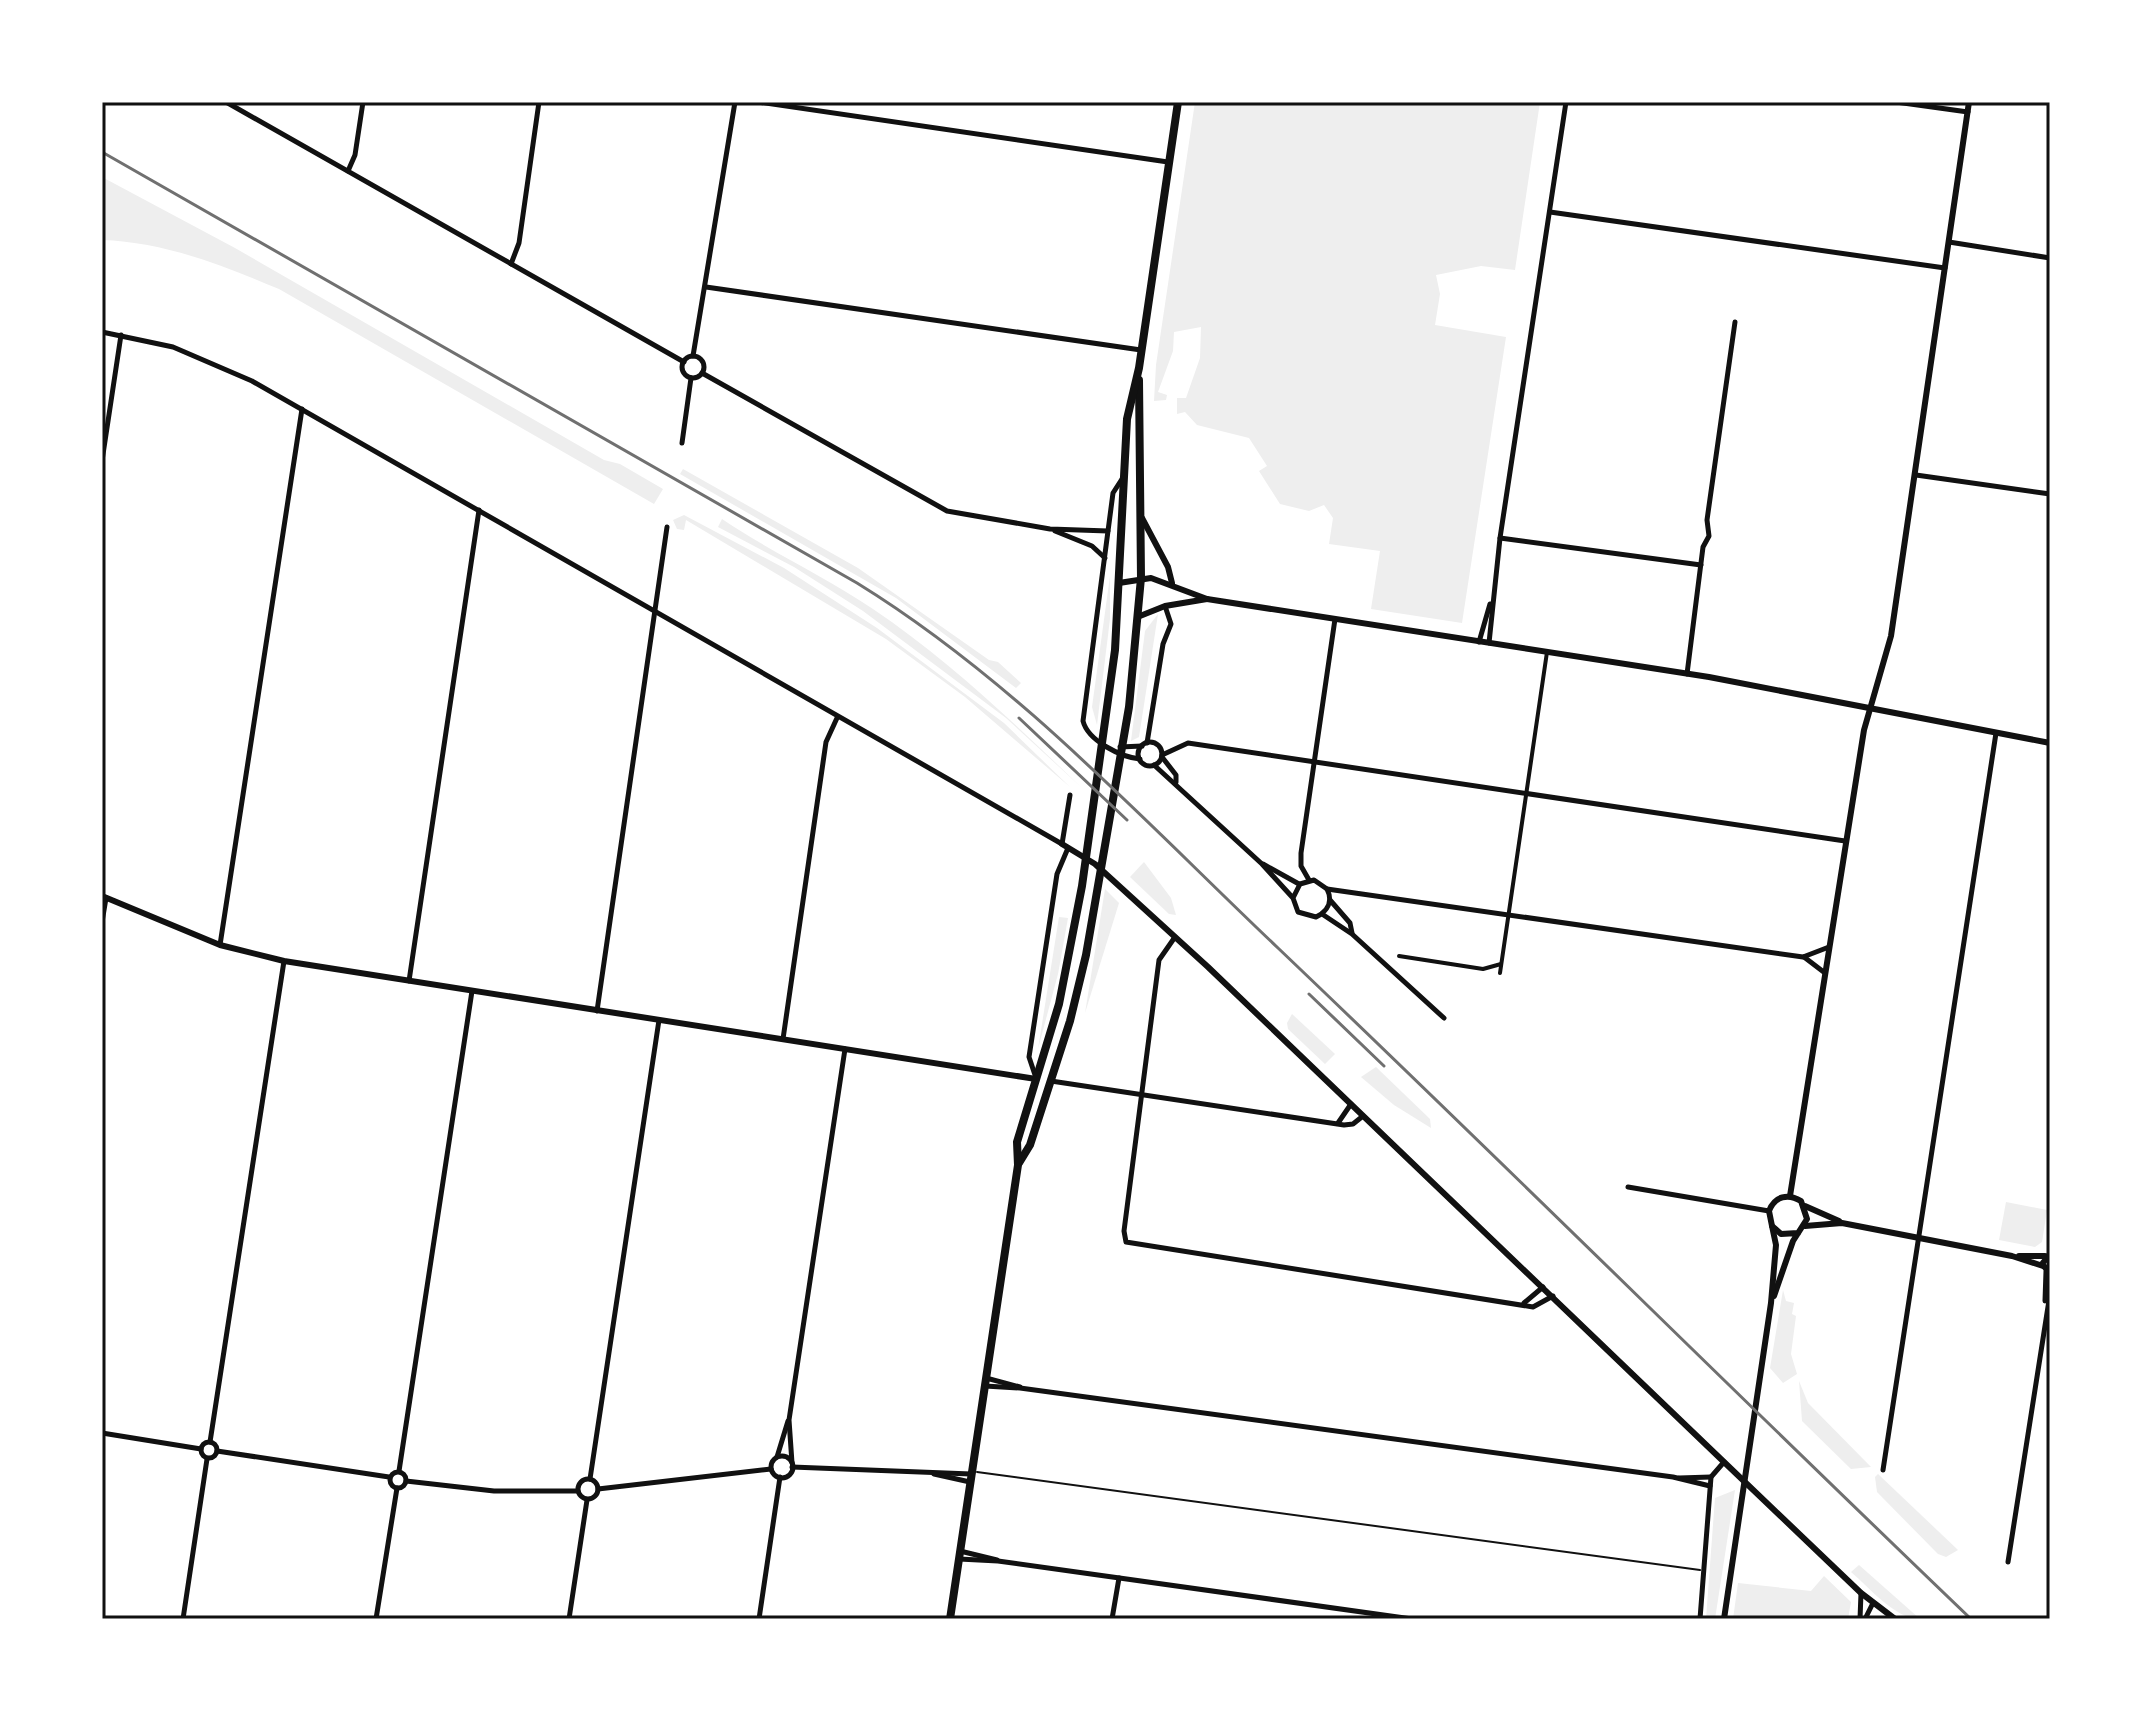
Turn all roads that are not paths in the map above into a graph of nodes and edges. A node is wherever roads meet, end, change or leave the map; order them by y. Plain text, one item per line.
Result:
1 (226, 102) edge
2 (363, 102) edge
3 (539, 102) edge
4 (735, 102) edge
5 (758, 102) edge
6 (1178, 102) edge
7 (1566, 102) edge
8 (1896, 102) edge
9 (1969, 102) edge
10 (1968, 112) junction
11 (1169, 162) junction
12 (348, 171) junction
13 (1550, 212) junction
14 (1949, 242) junction
15 (2050, 258) edge
16 (511, 264) junction
17 (1945, 268) junction
18 (706, 287) junction
19 (1735, 322) dead end
20 (102, 332) edge
21 (121, 335) junction
22 (1141, 350) junction
23 (693, 356) junction
24 (684, 362) junction
25 (1139, 368) junction
26 (702, 373) junction
27 (691, 378) junction
28 (302, 409) junction
29 (682, 443) dead end
30 (102, 461) edge
31 (1916, 475) junction
32 (1123, 478) junction
33 (2050, 494) edge
34 (479, 510) junction
35 (1142, 518) junction
36 (667, 527) dead end
37 (1050, 529) junction
38 (1108, 531) junction
39 (1500, 538) junction
40 (1105, 558) junction
41 (1701, 565) junction
42 (1141, 578) junction
43 (1119, 583) junction
44 (1172, 584) junction
45 (1207, 599) junction
46 (1490, 603) junction
47 (1165, 606) junction
48 (653, 612) junction
49 (1140, 616) junction
50 (1335, 619) junction
51 (1479, 642) junction
52 (1489, 643) junction
53 (1547, 652) junction
54 (1687, 674) junction
55 (1870, 708) junction
56 (837, 718) junction
57 (1996, 733) junction
58 (2050, 743) edge
59 (1144, 745) junction
60 (1111, 746) junction
61 (1162, 756) junction
62 (1140, 759) junction
63 (1315, 763) junction
64 (1154, 765) junction
65 (1176, 782) junction
66 (1525, 794) junction
67 (1070, 795) dead end
68 (1845, 841) junction
69 (1065, 846) junction
70 (1262, 864) junction
71 (1309, 880) junction
72 (1300, 884) junction
73 (1327, 889) junction
74 (104, 897) edge
75 (1293, 898) junction
76 (1330, 900) junction
77 (1322, 914) junction
78 (1508, 914) junction
79 (102, 922) edge
80 (1352, 934) junction
81 (1175, 937) junction
82 (220, 945) junction
83 (1829, 947) junction
84 (1399, 956) dead end
85 (1803, 957) junction
86 (284, 961) junction
87 (1501, 964) junction
88 (1500, 973) dead end
89 (1825, 973) junction
90 (409, 981) junction
91 (472, 991) junction
92 (597, 1011) junction
93 (1444, 1018) dead end
94 (659, 1020) junction
95 (783, 1039) junction
96 (845, 1049) junction
97 (1036, 1079) junction
98 (1051, 1081) junction
99 (1142, 1095) junction
100 (1351, 1104) junction
101 (1364, 1116) junction
102 (1337, 1124) junction
103 (1018, 1165) junction
104 (1628, 1187) dead end
105 (1790, 1196) junction
106 (1805, 1206) junction
107 (1769, 1211) junction
108 (1842, 1223) junction
109 (1772, 1226) junction
110 (1805, 1226) junction
111 (1798, 1233) junction
112 (1919, 1239) junction
113 (2048, 1253) edge
114 (2012, 1256) junction
115 (2046, 1270) edge
116 (1543, 1287) junction
117 (2050, 1294) edge
118 (1553, 1296) junction
119 (1771, 1303) junction
120 (1523, 1304) junction
121 (2045, 1310) junction
122 (985, 1382) junction
123 (789, 1420) junction
124 (102, 1433) edge
125 (210, 1442) junction
126 (201, 1449) junction
127 (217, 1451) junction
128 (777, 1457) junction
129 (207, 1459) junction
130 (1724, 1462) junction
131 (792, 1465) junction
132 (771, 1469) junction
133 (1883, 1470) dead end
134 (399, 1471) junction
135 (971, 1476) junction
136 (389, 1477) junction
137 (780, 1477) junction
138 (1711, 1477) junction
139 (1678, 1478) junction
140 (590, 1479) junction
141 (406, 1481) junction
142 (1710, 1486) junction
143 (397, 1488) junction
144 (598, 1489) junction
145 (577, 1491) junction
146 (587, 1500) junction
147 (959, 1555) junction
148 (2008, 1562) dead end
149 (1704, 1571) junction
150 (1119, 1578) junction
151 (1861, 1593) junction
152 (1873, 1603) junction
153 (183, 1619) edge
154 (376, 1619) edge
155 (569, 1619) edge
156 (759, 1619) edge
157 (950, 1619) edge
158 (1112, 1619) edge
159 (1412, 1619) edge
160 (1700, 1619) edge
161 (1724, 1619) edge
162 (1863, 1619) edge
163 (1895, 1619) edge

1 - 12 street
2 - 12 street
3 - 16 street
4 - 18 street
5 - 11 street
6 - 11 highway
7 - 13 street
8 - 10 street
9 - 10 street
10 - 14 street
11 - 22 highway
12 - 16 street
13 - 17 street
13 - 39 street
14 - 15 street
14 - 17 street
16 - 24 street
17 - 31 street
18 - 22 street
18 - 23 street
19 - 41 street
20 - 21 street
21 - 28 street
21 - 30 street
22 - 25 highway
23 - 24 street
23 - 26 street
24 - 27 street
25 - 32 highway
25 - 35 highway
26 - 27 street
26 - 37 street
27 - 29 street
28 - 34 street
28 - 82 street
31 - 33 street
31 - 55 street
32 - 38 street
32 - 43 highway
34 - 48 street
34 - 90 street
35 - 42 highway
35 - 44 street
36 - 48 street
37 - 38 street
37 - 40 street
38 - 40 street
39 - 41 street
39 - 46 street
40 - 60 street
41 - 54 street
42 - 43 street
42 - 44 street
42 - 49 highway
43 - 97 highway
44 - 45 street
45 - 47 street
45 - 50 street
46 - 51 street
46 - 52 street
47 - 49 street
47 - 59 street
48 - 56 street
48 - 92 street
49 - 98 highway
50 - 51 street
50 - 63 street
51 - 52 street
52 - 53 street
53 - 54 street
53 - 66 street
54 - 55 street
55 - 57 street
55 - 68 street
56 - 69 street
56 - 95 street
57 - 58 street
57 - 112 street
59 - 60 street
59 - 61 street
59 - 62 street
60 - 62 street
61 - 63 street
61 - 64 street
61 - 65 street
62 - 64 street
63 - 66 street
63 - 71 street
64 - 65 street
65 - 70 street
66 - 68 street
66 - 78 street
67 - 69 street
68 - 83 street
69 - 81 street
69 - 97 street
70 - 72 street
70 - 75 street
71 - 72 street
71 - 73 street
72 - 75 street
73 - 76 street
73 - 78 street
74 - 79 street
74 - 82 street
75 - 77 street
76 - 77 street
76 - 80 street
77 - 80 street
78 - 85 street
78 - 87 street
80 - 93 street
81 - 99 street
81 - 100 street
82 - 86 street
83 - 85 street
83 - 89 street
84 - 87 street
85 - 89 street
86 - 90 street
86 - 125 street
87 - 88 street
89 - 105 street
90 - 91 street
91 - 92 street
91 - 134 street
92 - 94 street
94 - 95 street
94 - 140 street
95 - 96 street
96 - 97 street
96 - 123 street
97 - 103 highway
98 - 99 street
98 - 103 highway
99 - 102 street
99 - 120 street
100 - 101 street
100 - 102 street
101 - 102 street
101 - 116 street
103 - 122 highway
104 - 107 street
105 - 106 street
105 - 107 street
106 - 108 street
106 - 110 street
107 - 109 street
108 - 110 street
108 - 112 street
109 - 111 street
109 - 119 street
110 - 111 street
111 - 119 street
112 - 114 street
112 - 133 street
113 - 114 street
113 - 115 street
114 - 115 street
115 - 121 street
116 - 118 street
116 - 120 street
117 - 121 street
118 - 120 street
118 - 130 street
119 - 161 street
121 - 148 street
122 - 135 highway
122 - 139 street
123 - 128 street
123 - 131 street
124 - 126 street
125 - 126 street
125 - 127 street
126 - 129 street
127 - 129 street
127 - 136 street
128 - 131 street
128 - 132 street
129 - 153 street
130 - 138 street
130 - 151 street
131 - 135 street
131 - 137 street
132 - 137 street
132 - 144 street
134 - 136 street
134 - 141 street
135 - 147 highway
135 - 149 lane
136 - 143 street
137 - 156 street
138 - 139 street
138 - 142 street
139 - 142 street
140 - 144 street
140 - 145 street
141 - 143 street
141 - 145 street
142 - 149 street
143 - 154 street
144 - 146 street
145 - 146 street
146 - 155 street
147 - 150 street
147 - 157 highway
149 - 160 street
150 - 158 street
150 - 159 street
151 - 152 street
151 - 162 street
152 - 162 street
152 - 163 street

